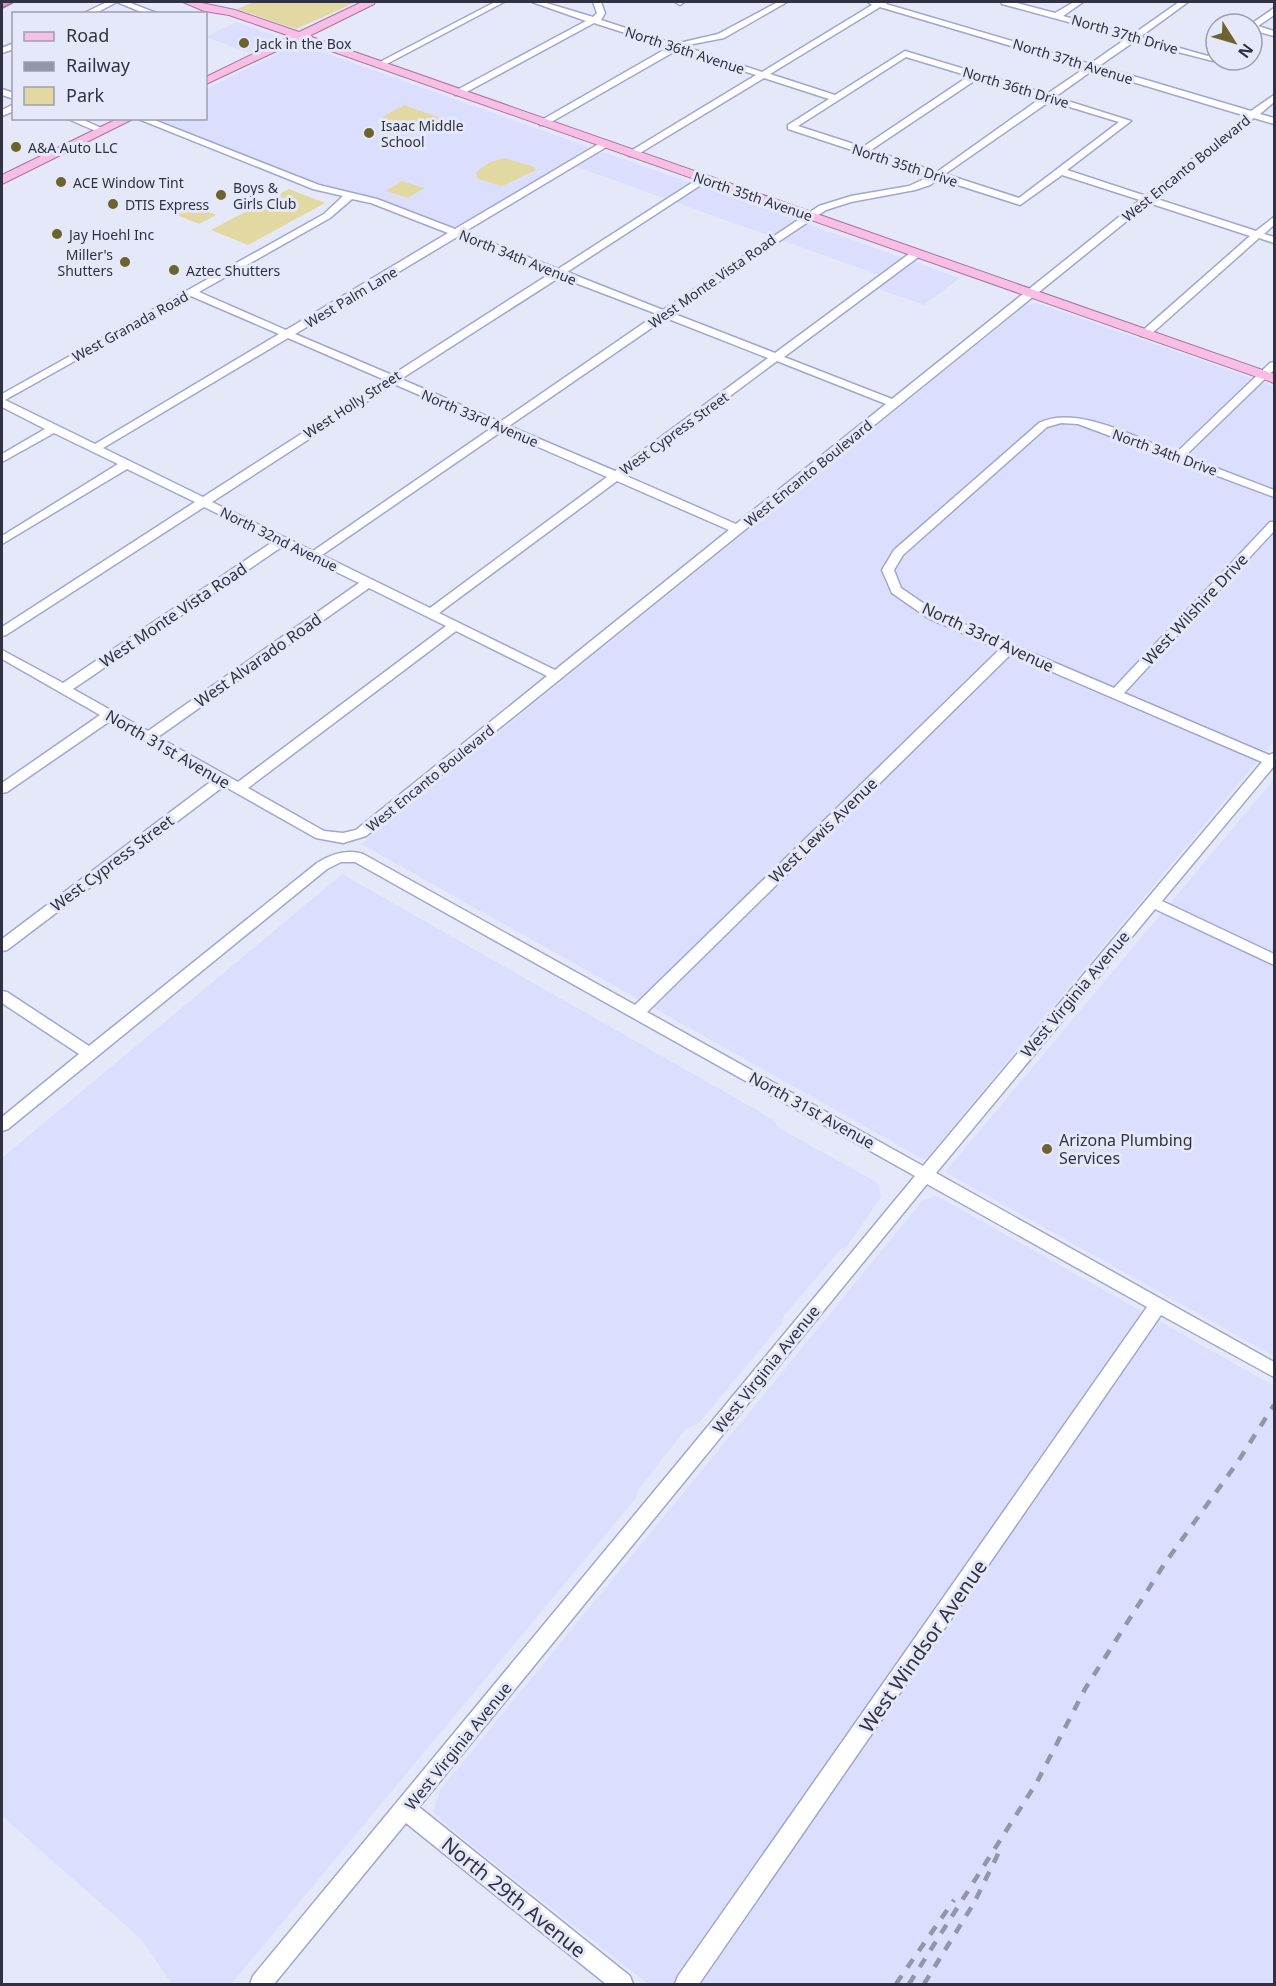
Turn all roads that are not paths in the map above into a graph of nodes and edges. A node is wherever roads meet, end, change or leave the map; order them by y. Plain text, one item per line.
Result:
1 (6, 2) edge
2 (113, 2) edge
3 (121, 2) edge
4 (188, 2) edge
5 (211, 2) edge
6 (370, 2) edge
7 (500, 2) edge
8 (536, 2) edge
9 (597, 2) edge
10 (783, 2) edge
11 (878, 2) edge
12 (1005, 2) edge
13 (1079, 2) edge
14 (1184, 2) edge
15 (2, 3) edge
16 (90, 12) edge
17 (149, 12) edge
18 (231, 12) junction
19 (1058, 15) junction
20 (594, 20) junction
21 (298, 36) junction
22 (1133, 37) junction
23 (676, 47) junction
24 (1204, 54) edge
25 (378, 64) junction
26 (1092, 67) junction
27 (763, 75) junction
28 (976, 75) junction
29 (207, 81) edge
30 (458, 93) junction
31 (1048, 97) junction
32 (835, 98) junction
33 (1275, 98) edge
34 (1253, 115) junction
35 (75, 120) edge
36 (125, 120) edge
37 (145, 120) edge
38 (1275, 121) edge
39 (543, 123) junction
40 (103, 131) junction
41 (605, 144) junction
42 (864, 151) junction
43 (632, 154) junction
44 (1059, 171) junction
45 (939, 176) junction
46 (704, 179) junction
47 (2, 180) edge
48 (350, 195) junction
49 (1149, 200) junction
50 (808, 215) junction
51 (1275, 220) edge
52 (456, 233) junction
53 (1258, 234) junction
54 (1275, 240) edge
55 (917, 253) junction
56 (557, 273) junction
57 (190, 292) junction
58 (1031, 293) junction
59 (664, 314) junction
60 (288, 334) junction
61 (1145, 334) junction
62 (776, 358) junction
63 (1271, 373) edge
64 (391, 379) junction
65 (2, 398) edge
66 (2, 403) edge
67 (894, 403) junction
68 (1053, 420) joint
69 (501, 426) junction
70 (54, 428) junction
71 (96, 448) junction
72 (1178, 457) junction
73 (2, 459) edge
74 (127, 464) junction
75 (616, 476) junction
76 (1275, 494) edge
77 (202, 501) junction
78 (1275, 525) edge
79 (738, 529) junction
80 (283, 540) junction
81 (2, 541) edge
82 (313, 556) junction
83 (369, 583) junction
84 (431, 613) junction
85 (455, 625) junction
86 (2, 632) edge
87 (1009, 648) junction
88 (2, 654) edge
89 (556, 675) junction
90 (64, 689) junction
91 (1116, 694) junction
92 (108, 716) junction
93 (148, 737) junction
94 (1273, 760) edge
95 (222, 780) junction
96 (2, 789) edge
97 (238, 789) junction
98 (337, 838) joint
99 (1152, 902) junction
100 (2, 946) edge
101 (1275, 960) edge
102 (2, 996) edge
103 (638, 1012) junction
104 (90, 1054) junction
105 (2, 1125) edge
106 (926, 1174) junction
107 (1158, 1305) junction
108 (1275, 1370) edge
109 (406, 1810) junction
110 (261, 1984) edge
111 (622, 1984) edge
112 (686, 1984) edge

1 - 15 highway
2 - 16 street
3 - 17 street
4 - 18 main road, North 35th Avenue
5 - 18 main road, North 35th Avenue
6 - 21 main road
7 - 25 street
8 - 20 street, North 36th Avenue
9 - 20 street
10 - 23 street
11 - 26 street, North 37th Avenue
11 - 27 street
12 - 19 street, North 37th Drive
13 - 19 street
14 - 22 street, West Monte Vista Road
18 - 21 main road, North 35th Avenue
19 - 22 street, North 37th Drive
20 - 23 street, North 36th Avenue
20 - 30 street
21 - 25 main road, North 35th Avenue
21 - 29 main road
22 - 24 street, North 37th Drive
22 - 26 street, West Monte Vista Road
23 - 27 street, North 36th Avenue
23 - 39 street
25 - 30 main road, North 35th Avenue
26 - 31 street, West Monte Vista Road
26 - 34 street, North 37th Avenue
27 - 32 street, North 36th Avenue
27 - 43 street
28 - 31 street, North 36th Drive
28 - 32 street, North 36th Drive
28 - 42 street
30 - 39 main road, North 35th Avenue
31 - 44 street, North 36th Drive
31 - 45 street, West Monte Vista Road
32 - 42 street, North 35th Drive
33 - 34 street, West Encanto Boulevard
34 - 38 street, North 37th Avenue
34 - 49 street, West Encanto Boulevard
35 - 40 street
36 - 40 main road
37 - 48 street, North 34th Avenue
39 - 41 main road, North 35th Avenue
40 - 47 main road
41 - 43 main road, North 35th Avenue
41 - 52 street, West Palm Lane
42 - 45 street, North 35th Drive
43 - 46 main road, North 35th Avenue
44 - 45 street, North 35th Drive
44 - 49 street
45 - 50 street, West Monte Vista Road
46 - 50 main road, North 35th Avenue
46 - 56 street, West Holly Street
48 - 52 street, North 34th Avenue
48 - 57 street, West Granada Road
49 - 53 street
49 - 58 street, West Encanto Boulevard
50 - 55 main road, North 35th Avenue
50 - 59 street, West Monte Vista Road
51 - 53 street
52 - 56 street, North 34th Avenue
52 - 60 street, West Palm Lane
53 - 54 street
53 - 61 street
55 - 58 main road, North 35th Avenue
55 - 62 street, West Cypress Street
56 - 59 street, North 34th Avenue
56 - 64 street, West Holly Street
57 - 60 street, North 33rd Avenue
57 - 65 street, West Granada Road
58 - 61 main road, North 35th Avenue
58 - 67 street, West Encanto Boulevard
59 - 62 street, North 34th Avenue
59 - 69 street, West Monte Vista Road
60 - 64 street, North 33rd Avenue
60 - 71 street, West Palm Lane
61 - 63 main road, North 35th Avenue
62 - 67 street, North 34th Avenue
62 - 75 street, West Cypress Street
63 - 72 street
64 - 69 street, North 33rd Avenue
64 - 77 street, West Holly Street
66 - 70 street, North 32nd Avenue
67 - 79 street, West Encanto Boulevard
68 - 72 street, North 34th Drive
68 - 87 street, North 33rd Avenue
69 - 75 street, North 33rd Avenue
69 - 82 street, West Monte Vista Road
70 - 71 street, North 32nd Avenue
70 - 73 street
71 - 74 street, North 32nd Avenue
72 - 76 street, North 34th Drive
74 - 77 street, North 32nd Avenue
74 - 81 street
75 - 79 street, North 33rd Avenue
75 - 84 street, West Cypress Street
77 - 80 street, North 32nd Avenue
77 - 86 street, West Holly Street
78 - 91 street, West Wilshire Drive
79 - 89 street, West Encanto Boulevard
80 - 82 street, North 32nd Avenue
80 - 90 street, West Monte Vista Road
82 - 83 street, North 32nd Avenue
83 - 84 street, North 32nd Avenue
83 - 93 street, West Alvarado Road
84 - 85 street, North 32nd Avenue
85 - 89 street, North 32nd Avenue
85 - 97 street
87 - 91 street, North 33rd Avenue
87 - 103 street, West Lewis Avenue
88 - 90 street, North 31st Avenue
89 - 98 street, West Encanto Boulevard
90 - 92 street, North 31st Avenue
91 - 94 street, North 33rd Avenue
92 - 93 street, North 31st Avenue
92 - 96 street
93 - 95 street, North 31st Avenue
94 - 99 street, West Virginia Avenue
95 - 97 street, North 31st Avenue
95 - 100 street, West Cypress Street
97 - 98 street, North 31st Avenue
99 - 101 street
99 - 106 street, West Virginia Avenue
102 - 104 street
103 - 104 street, North 31st Avenue
103 - 106 street, North 31st Avenue
104 - 105 street
106 - 107 street, North 31st Avenue
106 - 109 street, West Virginia Avenue
107 - 108 street, North 31st Avenue
107 - 112 street, West Windsor Avenue
109 - 110 street, West Virginia Avenue
109 - 111 street, North 29th Avenue

